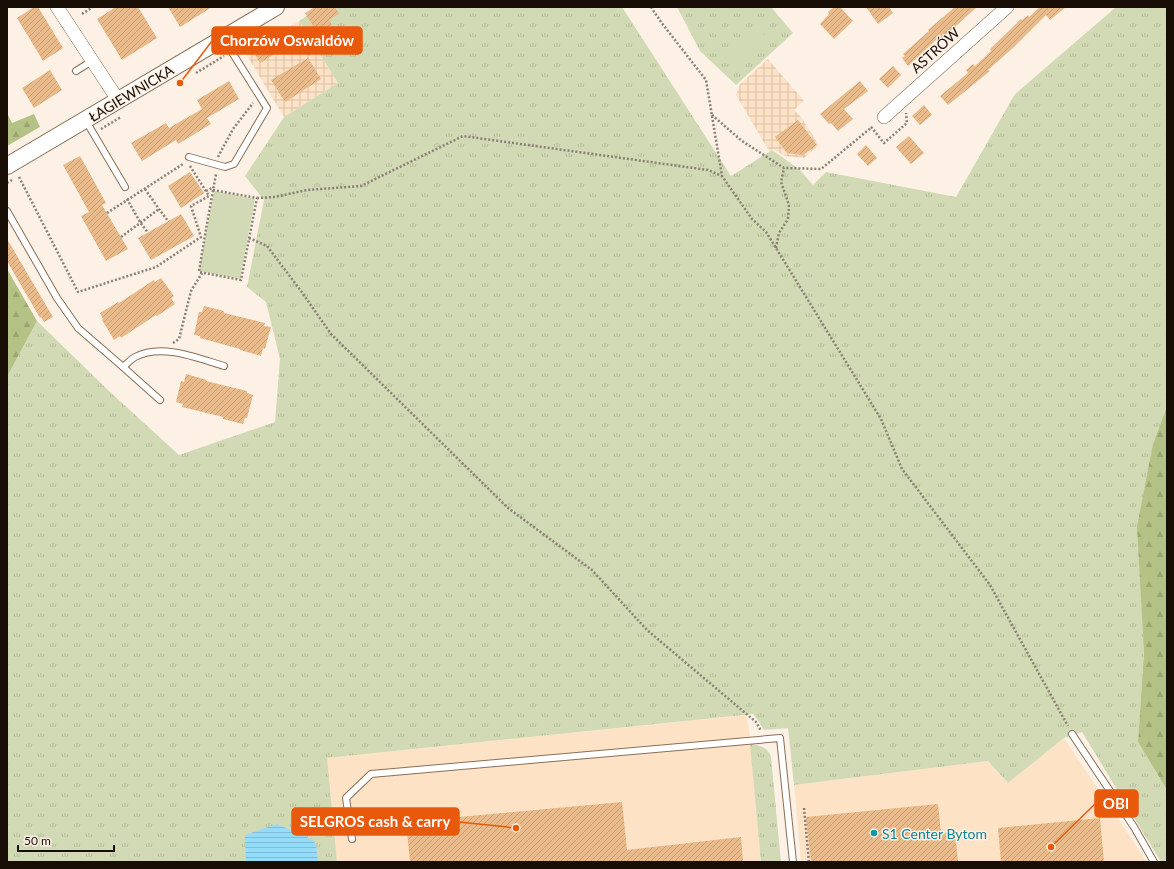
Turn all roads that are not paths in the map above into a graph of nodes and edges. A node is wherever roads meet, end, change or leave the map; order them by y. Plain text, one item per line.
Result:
1 (57, 7) edge
2 (1007, 7) edge
3 (265, 10) edge
4 (223, 38) junction
5 (92, 61) junction
6 (76, 70) dead end
7 (118, 100) junction
8 (884, 117) road end
9 (85, 120) junction
10 (189, 157) dead end
11 (7, 166) edge
12 (125, 187) dead end
13 (7, 211) edge
14 (224, 366) dead end
15 (123, 367) junction
16 (160, 400) dead end
17 (1072, 734) road end
18 (352, 839) dead end
19 (793, 862) edge
20 (1154, 862) edge

1 - 5 street
2 - 8 street, ASTRÓW
3 - 4 street, ŁAGIEWNICKA
4 - 7 street, ŁAGIEWNICKA
4 - 10 lane
5 - 6 lane
5 - 7 street
7 - 9 street, ŁAGIEWNICKA
9 - 11 street, ŁAGIEWNICKA
9 - 12 lane
13 - 15 lane
14 - 15 lane
15 - 16 lane
17 - 20 lane
18 - 19 lane

